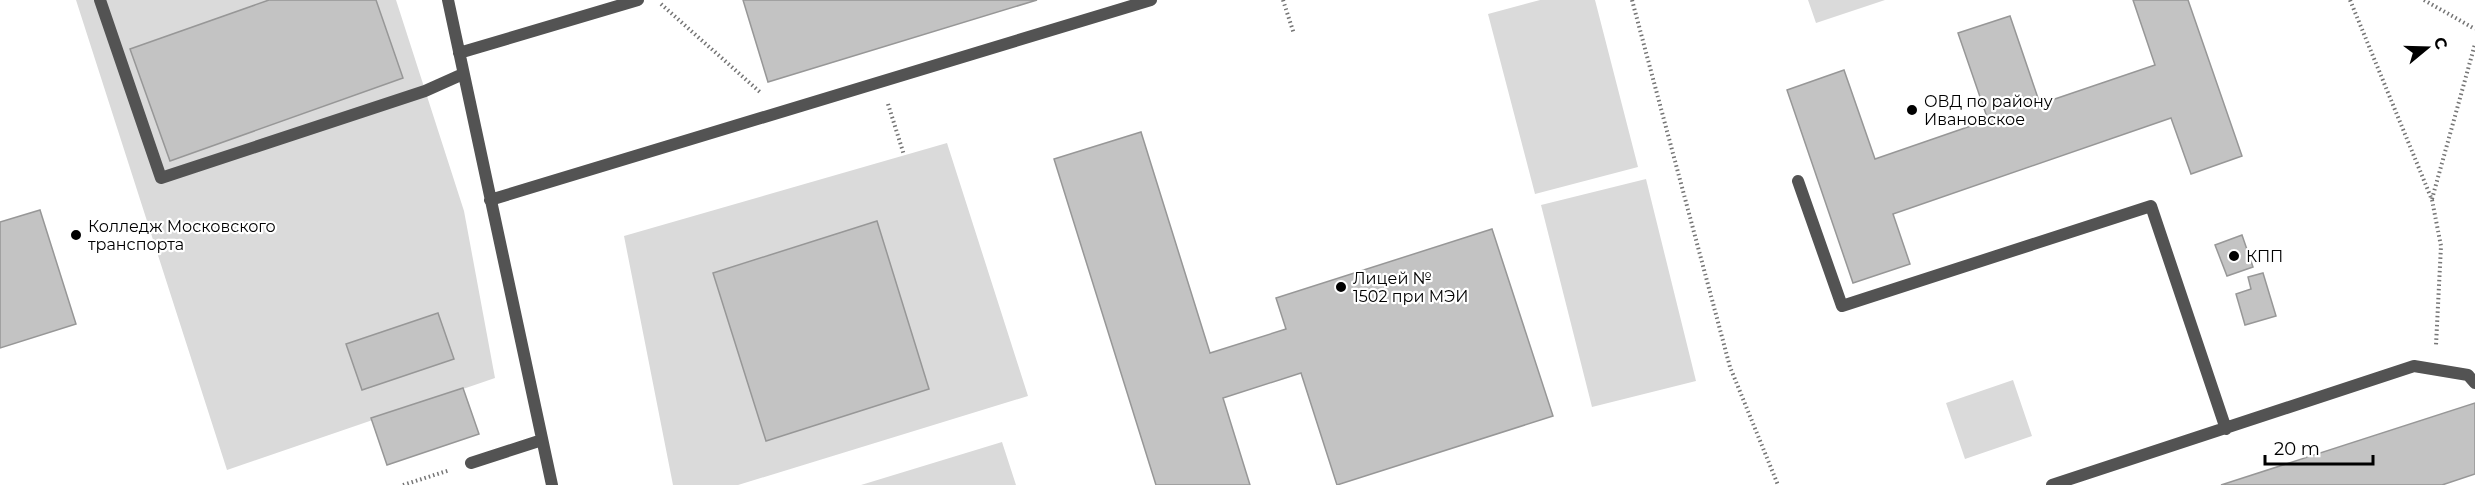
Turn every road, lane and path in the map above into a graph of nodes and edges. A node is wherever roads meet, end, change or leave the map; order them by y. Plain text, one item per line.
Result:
1 (100, 0) edge
2 (448, 0) edge
3 (638, 0) edge
4 (656, 0) edge
5 (1151, 0) edge
6 (1283, 0) edge
7 (1632, 0) edge
8 (2350, 0) edge
9 (2424, 0) edge
10 (2475, 29) edge
11 (1294, 34) dead end
12 (2475, 44) edge
13 (459, 53) junction
14 (464, 74) junction
15 (881, 82) junction
16 (783, 112) junction
17 (904, 155) dead end
18 (1798, 181) dead end
19 (490, 200) junction
20 (2432, 200) junction
21 (2435, 369) junction
22 (2475, 383) edge
23 (2226, 429) junction
24 (542, 440) junction
25 (471, 463) joint
26 (403, 485) edge
27 (552, 485) edge
28 (1778, 485) edge
29 (2052, 485) edge

1 - 14 lane
2 - 13 lane
3 - 13 lane
4 - 16 path
5 - 15 lane
6 - 11 path
7 - 28 path
8 - 20 path
9 - 10 path
12 - 20 path
13 - 14 lane
14 - 19 lane
15 - 16 lane
15 - 17 path
16 - 19 lane
18 - 23 lane
19 - 24 lane
20 - 21 path
21 - 22 lane
21 - 23 lane
23 - 29 lane
24 - 25 lane
24 - 27 lane
25 - 26 path

